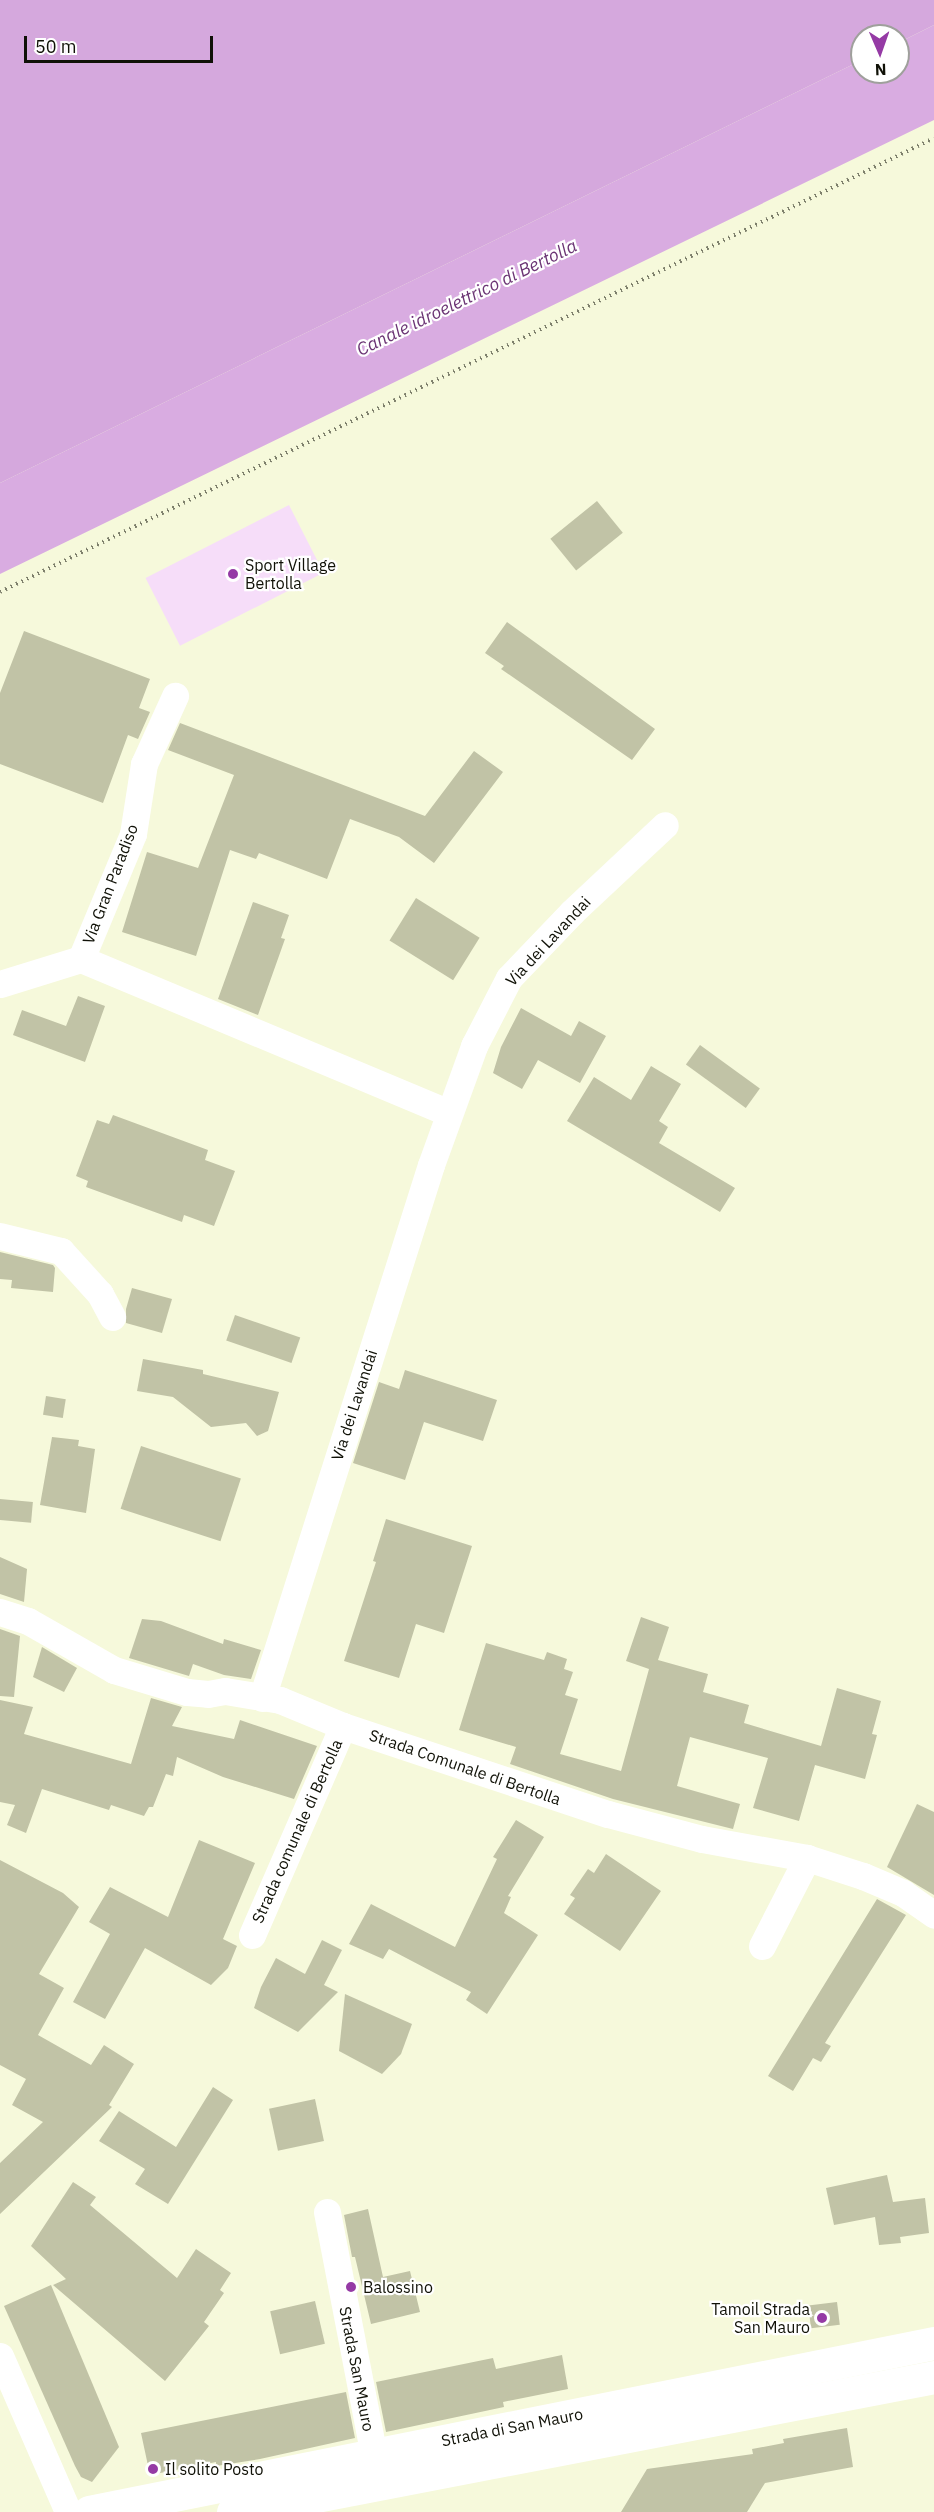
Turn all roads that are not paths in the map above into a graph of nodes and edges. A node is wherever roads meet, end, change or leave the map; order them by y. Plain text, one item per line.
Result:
1 (175, 696) dead end
2 (664, 825) dead end
3 (81, 959) junction
4 (0, 984) edge
5 (449, 1113) junction
6 (0, 1236) edge
7 (112, 1317) dead end
8 (0, 1612) edge
9 (262, 1698) junction
10 (343, 1726) junction
11 (807, 1858) junction
12 (934, 1915) edge
13 (252, 1935) dead end
14 (762, 1946) dead end
15 (327, 2212) dead end
16 (934, 2343) edge
17 (0, 2356) edge
18 (934, 2377) edge
19 (374, 2455) junction
20 (68, 2512) edge
21 (89, 2512) edge
22 (233, 2512) edge

1 - 3 street, Via Gran Paradiso
2 - 5 street, Via dei Lavandai
3 - 4 street, Via Gran Paradiso
3 - 5 street
5 - 9 street, Via dei Lavandai
6 - 7 street
8 - 9 street, Strada Comunale di Bertolla
9 - 10 street, Strada Comunale di Bertolla
10 - 11 street, Strada Comunale di Bertolla
10 - 13 street, Strada comunale di Bertolla
11 - 12 street, Strada Comunale di Bertolla
11 - 14 street
15 - 19 street, Strada San Mauro
16 - 19 main road, Strada di San Mauro
17 - 20 street
18 - 22 main road, Strada di San Mauro
19 - 21 main road, Strada di San Mauro

